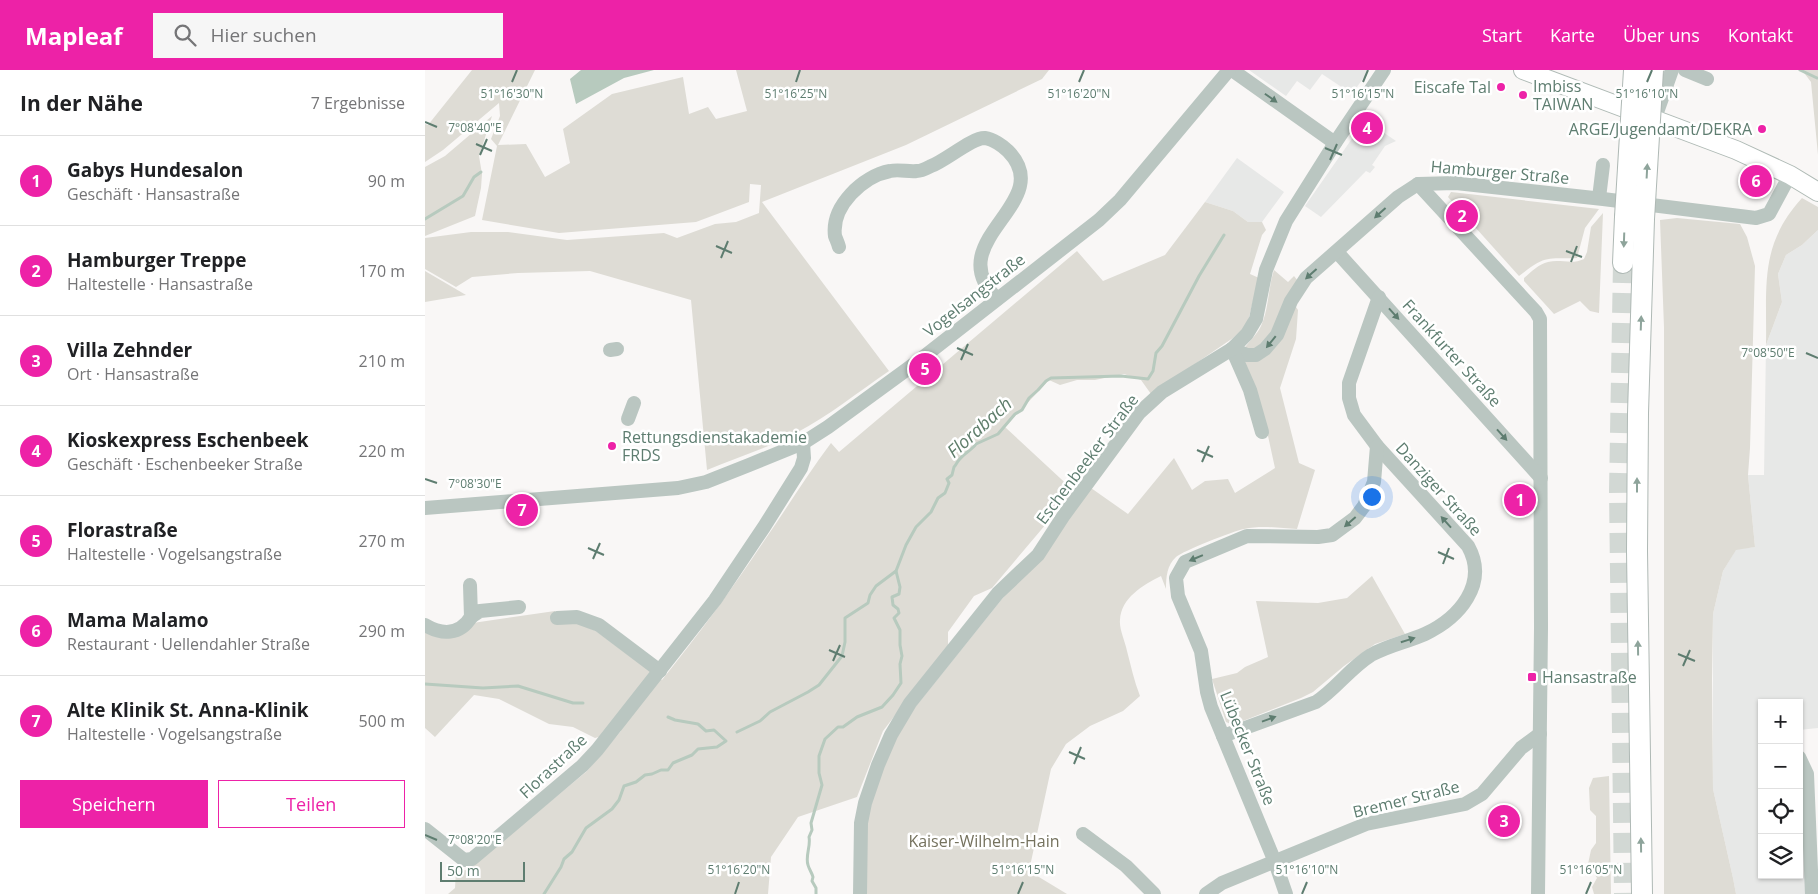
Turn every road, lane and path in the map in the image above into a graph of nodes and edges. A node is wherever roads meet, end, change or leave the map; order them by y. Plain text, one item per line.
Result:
1 (1230, 70) edge
2 (1385, 70) edge
3 (1523, 70) edge
4 (1634, 70) edge
5 (1653, 70) edge
6 (1672, 70) edge
7 (1685, 70) edge
8 (1707, 79) dead end
9 (1655, 119) junction
10 (1335, 142) junction
11 (1603, 165) dead end
12 (1790, 175) junction
13 (1418, 184) junction
14 (1818, 192) edge
15 (1599, 198) junction
16 (1635, 218) junction
17 (839, 246) dead end
18 (1337, 252) junction
19 (1623, 263) tunnel mouth
20 (1379, 297) junction
21 (997, 299) junction
22 (1232, 349) junction
23 (634, 404) dead end
24 (629, 419) dead end
25 (1262, 432) dead end
26 (803, 443) junction
27 (1377, 446) junction
28 (1541, 478) junction
29 (425, 508) edge
30 (470, 585) dead end
31 (519, 607) dead end
32 (471, 617) junction
33 (557, 618) dead end
34 (425, 626) edge
35 (660, 671) junction
36 (1540, 734) junction
37 (1223, 736) junction
38 (1803, 766) edge
39 (425, 829) edge
40 (1083, 834) dead end
41 (1275, 862) junction
42 (860, 894) edge
43 (1154, 894) edge
44 (1206, 894) edge
45 (1286, 894) edge
46 (1538, 894) edge
47 (1642, 894) edge
48 (1812, 894) edge

1 -> 10 street
1 - 21 street, Vogelsangstraße
2 - 10 street, Eschenbeeker Straße
3 - 9 main road
4 - 16 highway, bridge
16 -> 5 highway, bridge
6 - 9 street
7 - 8 street
9 - 12 main road
10 - 22 street, Eschenbeeker Straße
11 - 15 street
12 - 14 main road
12 - 15 street, Hamburger Straße
13 - 15 street, Hamburger Straße
13 -> 18 street, Hamburger Straße
13 - 28 street
16 -> 19 highway
47 -> 16 highway
17 - 21 street
18 - 20 street, Frankfurter Straße
18 -> 22 street, Hamburger Straße
20 - 27 street
20 -> 28 street, Frankfurter Straße
21 - 26 street, Vogelsangstraße
22 - 25 street
22 - 42 street, Eschenbeeker Straße
23 - 24 street
26 - 29 street, Vogelsangstraße
26 - 35 street, Florastraße
27 -> 37 street, Lübecker Straße
37 -> 27 street, Danziger Straße
28 - 36 street
30 - 32 street
31 - 32 street
32 - 34 street
33 - 35 street
35 - 39 street, Florastraße
36 - 41 street, Bremer Straße
36 - 46 street
37 - 41 street, Lübecker Straße
38 - 48 street
40 - 43 street
41 - 44 street, Bremer Straße
41 - 45 street, Lübecker Straße

